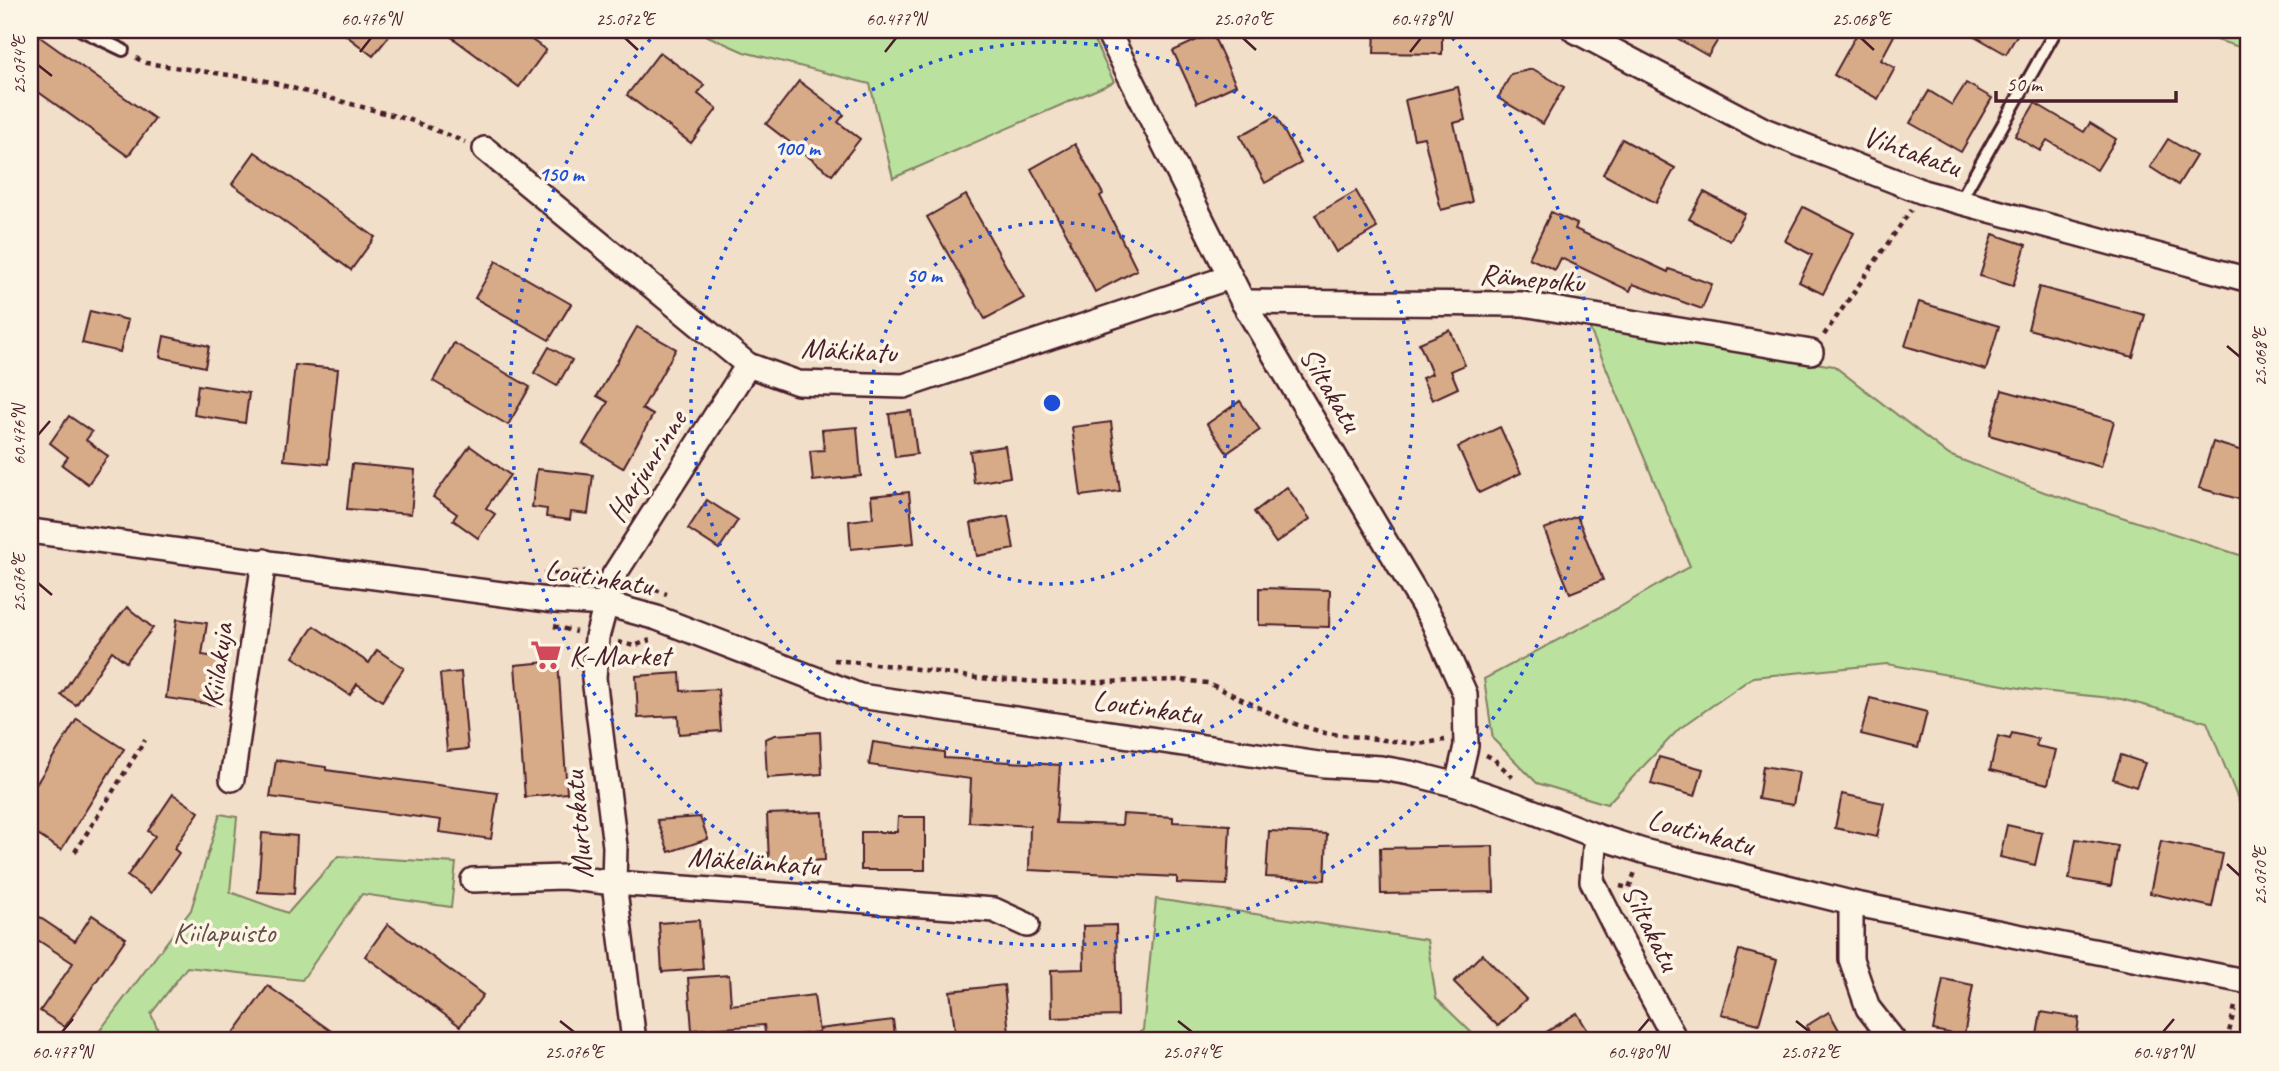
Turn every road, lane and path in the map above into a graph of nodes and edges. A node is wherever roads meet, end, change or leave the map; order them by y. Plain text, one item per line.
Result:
1 (81, 30) edge
2 (1107, 30) edge
3 (1574, 30) edge
4 (2056, 30) edge
5 (1606, 38) edge
6 (124, 50) joint
7 (485, 149) joint
8 (1923, 192) junction
9 (1961, 201) junction
10 (1230, 277) junction
11 (2249, 280) edge
12 (1243, 302) junction
13 (1811, 352) joint
14 (748, 365) junction
15 (30, 531) edge
16 (264, 561) junction
17 (606, 604) junction
18 (145, 740) dead end
19 (232, 779) dead end
20 (1457, 785) junction
21 (1596, 836) junction
22 (75, 852) dead end
23 (474, 880) dead end
24 (614, 883) junction
25 (1851, 903) junction
26 (1027, 925) dead end
27 (2249, 982) edge
28 (635, 1041) edge
29 (1676, 1041) edge
30 (1894, 1041) edge

1 - 6 lane
2 - 10 street, Siltakatu
3 - 5 street, Vihtakatu
4 - 9 lane
5 - 8 street, Vihtakatu
6 - 7 path
7 - 14 street, Mäkikatu
8 - 9 street, Vihtakatu
8 - 13 path
9 - 11 street, Vihtakatu
10 - 12 street, Siltakatu
10 - 14 street, Mäkikatu
12 - 13 street, Rämepolku
12 - 20 street, Siltakatu
14 - 17 street, Harjunrinne
15 - 16 street, Loutinkatu
16 - 17 street, Loutinkatu
16 - 19 street, Kiilakuja
17 - 20 street, Loutinkatu
17 - 24 street, Murtokatu
18 - 22 path
20 - 21 street, Loutinkatu
21 - 25 street, Loutinkatu
21 - 29 street, Siltakatu
23 - 24 street, Mäkelänkatu
24 - 26 street, Mäkelänkatu
24 - 28 street, Murtokatu
25 - 27 street, Loutinkatu
25 - 30 street

